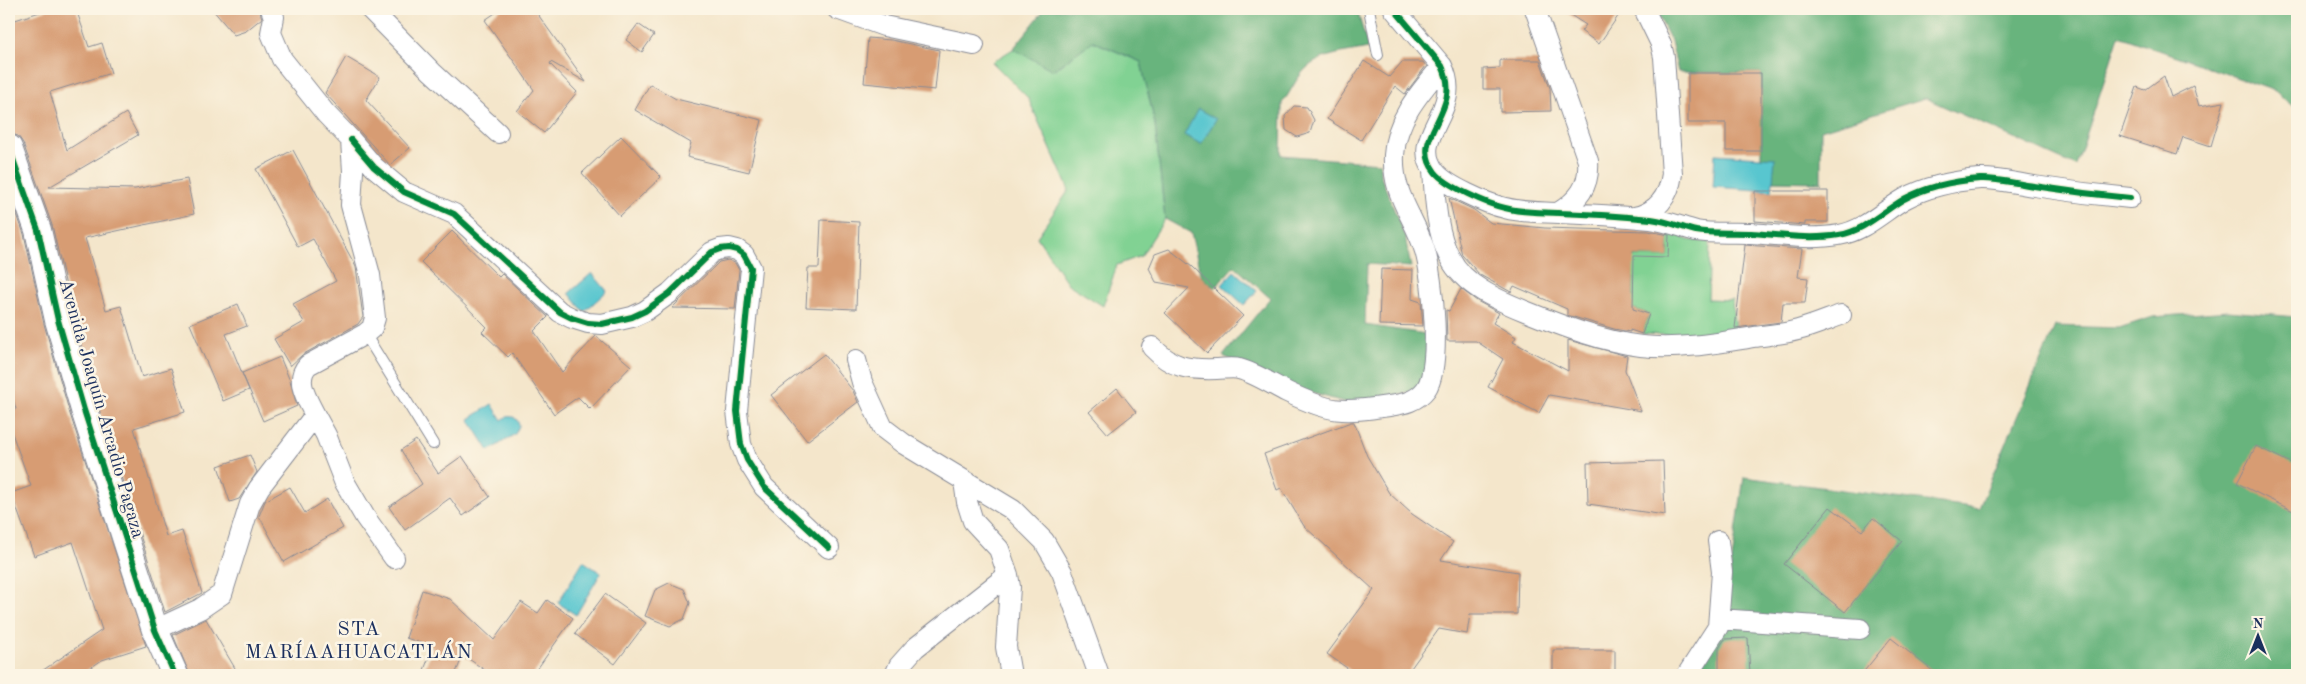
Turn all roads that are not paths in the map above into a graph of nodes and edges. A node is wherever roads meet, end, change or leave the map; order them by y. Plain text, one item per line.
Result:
1 (271, 9) edge
2 (370, 9) edge
3 (838, 9) edge
4 (1369, 9) edge
5 (1394, 9) edge
6 (1535, 9) edge
7 (1644, 9) edge
8 (974, 45) dead end
9 (1378, 55) dead end
10 (1442, 66) junction
11 (498, 134) dead end
12 (351, 140) junction
13 (9, 148) edge
14 (1433, 170) junction
15 (2130, 198) dead end
16 (1558, 213) junction
17 (1631, 218) junction
18 (1841, 315) dead end
19 (365, 334) junction
20 (1152, 347) dead end
21 (856, 360) dead end
22 (314, 415) junction
23 (433, 444) dead end
24 (964, 481) junction
25 (1718, 541) dead end
26 (829, 548) dead end
27 (394, 558) dead end
28 (1008, 575) junction
29 (1720, 619) junction
30 (1860, 629) dead end
31 (155, 630) junction
32 (175, 675) edge
33 (895, 675) edge
34 (1011, 675) edge
35 (1099, 675) edge
36 (1687, 675) edge

1 - 12 street
2 - 11 street
3 - 8 street
4 - 9 lane
5 - 10 street
6 - 16 street
7 - 17 street
10 - 14 street
10 - 20 street
12 - 19 street
12 - 26 street
13 - 31 street, Avenida Joaquín Arcadio Pagaza
14 - 16 street
14 - 18 street
15 - 17 street
16 - 17 street
19 - 22 street
19 - 23 lane
21 - 24 street
22 - 27 street
22 - 31 street
24 - 28 street
24 - 35 street
25 - 29 street
28 - 33 street
28 - 34 street
29 - 30 street
29 - 36 street
31 - 32 street, Avenida Joaquín Arcadio Pagaza

